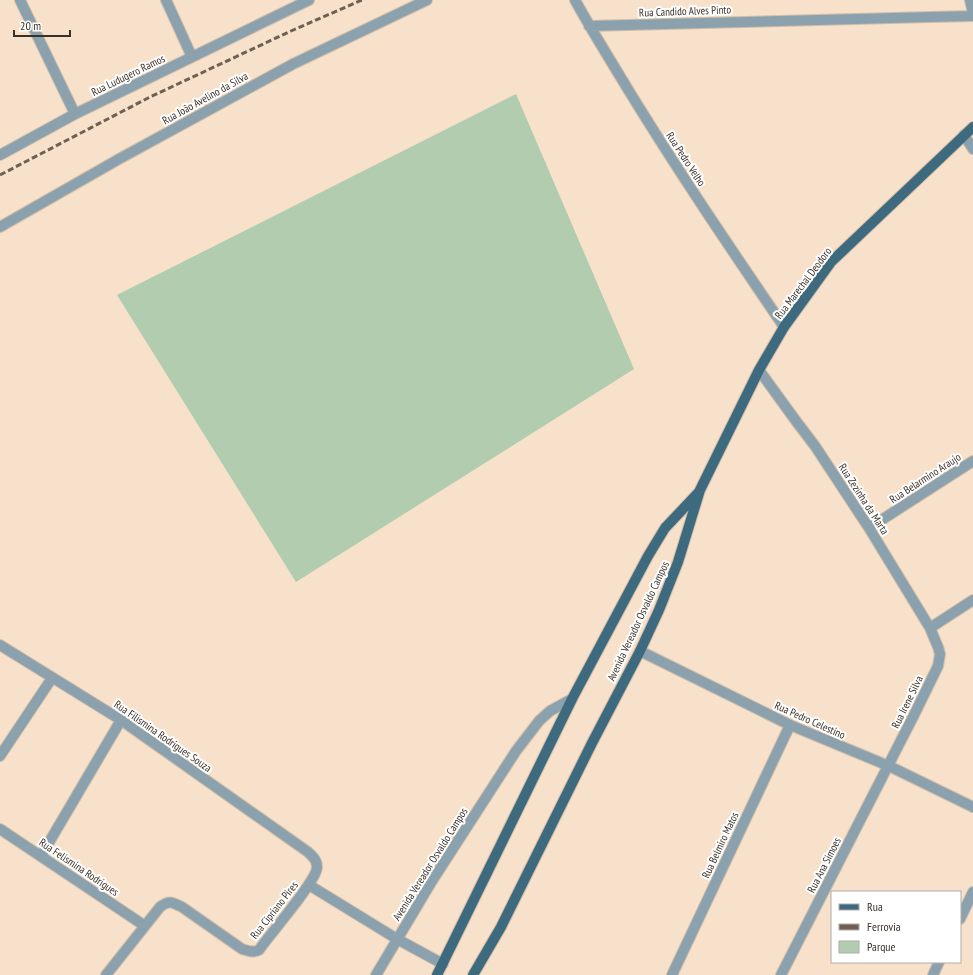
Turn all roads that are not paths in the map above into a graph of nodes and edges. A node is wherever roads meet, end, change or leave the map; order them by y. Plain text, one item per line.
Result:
1 (20, 0) edge
2 (166, 0) edge
3 (309, 0) edge
4 (427, 0) edge
5 (575, 0) edge
6 (970, 0) edge
7 (973, 15) edge
8 (589, 26) junction
9 (192, 58) junction
10 (75, 114) junction
11 (973, 127) edge
12 (964, 136) junction
13 (973, 149) edge
14 (0, 155) edge
15 (0, 226) edge
16 (784, 327) junction
17 (759, 370) junction
18 (973, 461) edge
19 (700, 490) junction
20 (869, 528) junction
21 (973, 600) edge
22 (930, 628) junction
23 (0, 645) edge
24 (938, 647) joint
25 (640, 651) junction
26 (52, 678) junction
27 (572, 699) junction
28 (121, 720) junction
29 (790, 725) junction
30 (0, 756) edge
31 (889, 766) junction
32 (973, 807) edge
33 (0, 829) edge
34 (308, 852) joint
35 (41, 856) junction
36 (309, 885) junction
37 (973, 892) edge
38 (961, 917) edge
39 (145, 926) junction
40 (397, 939) junction
41 (939, 963) edge
42 (443, 964) junction
43 (106, 975) edge
44 (376, 975) edge
45 (437, 975) edge
46 (473, 975) edge
47 (672, 975) edge
48 (781, 975) edge
49 (933, 975) edge

1 - 10 street
2 - 9 street
3 - 9 street, Rua Ludugero Ramos
4 - 15 street, Rua João Avelino da Silva
5 - 8 street, Rua Pedro Velho
6 - 7 street
7 - 8 street, Rua Candido Alves Pinto
8 - 16 street, Rua Pedro Velho
9 - 10 street, Rua Ludugero Ramos
10 - 14 street, Rua Ludugero Ramos
11 - 12 main road, Rua Marechal Deodoro
12 - 13 street
12 - 16 main road, Rua Marechal Deodoro
16 - 17 main road, Rua Marechal Deodoro
17 - 19 main road, Rua Marechal Deodoro
17 - 20 street, Rua Zezinha da Marta
18 - 20 street, Rua Belarmino Araujo
19 - 25 main road, Avenida Vereador Osvaldo Campos
19 - 27 main road, Avenida Vereador Osvaldo Campos
20 - 22 street, Rua Zezinha da Marta
21 - 22 street
22 - 24 street, Rua Zezinha da Marta
23 - 26 street, Rua Filismina Rodrigues Souza
24 - 31 street, Rua Irene Silva
25 - 29 street, Rua Pedro Celestino
25 - 46 main road, Avenida Vereador Osvaldo Campos
26 - 28 street, Rua Filismina Rodrigues Souza
26 - 30 street
27 - 40 street, Avenida Vereador Osvaldo Campos
27 - 42 main road, Avenida Vereador Osvaldo Campos
28 - 34 street, Rua Filismina Rodrigues Souza
28 - 35 street
29 - 31 street, Rua Pedro Celestino
29 - 47 street, Rua Belmiro Matos
31 - 32 street, Rua Pedro Celestino
31 - 48 street, Rua Ana Simoes
33 - 35 street, Rua Felismina Rodrigues
34 - 36 street, Rua Cipriano Pires
35 - 39 street, Rua Felismina Rodrigues
36 - 39 street, Rua Cipriano Pires
36 - 40 street
37 - 38 street
39 - 43 street
40 - 42 street
40 - 44 street, Avenida Vereador Osvaldo Campos
41 - 49 street
42 - 45 main road, Avenida Vereador Osvaldo Campos

